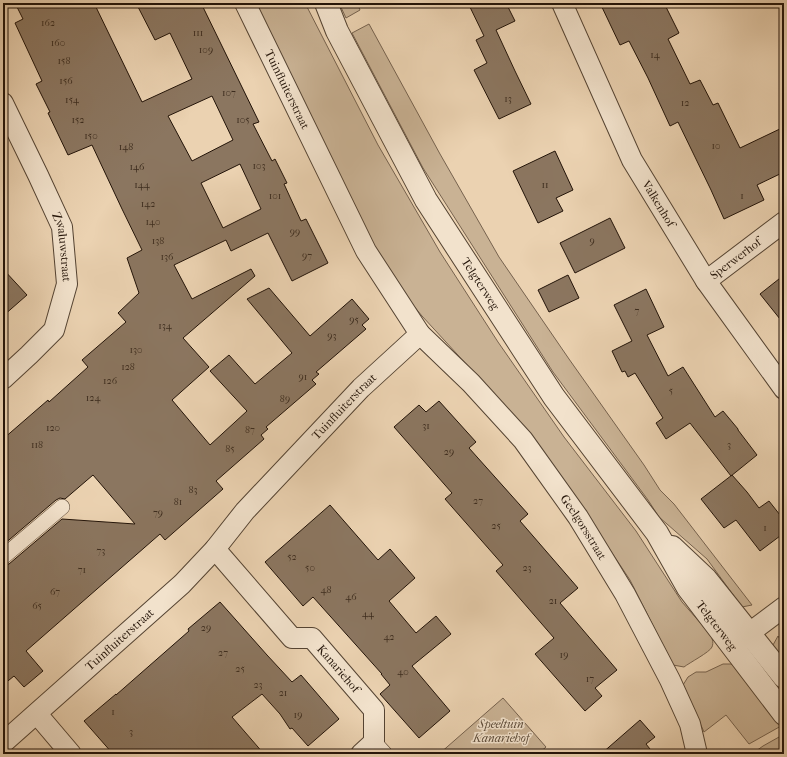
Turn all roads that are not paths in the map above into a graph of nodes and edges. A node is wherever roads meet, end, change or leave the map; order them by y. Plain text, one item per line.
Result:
1 (245, 3) edge
2 (562, 3) edge
3 (326, 8) edge
4 (3, 103) edge
5 (784, 222) edge
6 (706, 281) junction
7 (420, 334) junction
8 (3, 379) edge
9 (784, 389) edge
10 (62, 507) dead end
11 (215, 549) junction
12 (3, 557) edge
13 (784, 607) edge
14 (741, 639) junction
15 (784, 677) edge
16 (37, 714) junction
17 (784, 714) edge
18 (3, 743) edge
19 (373, 750) edge
20 (71, 754) edge
21 (697, 754) edge

1 - 7 street, Tuinfluiterstraat
2 - 6 street, Valkenhof
3 - 14 street, Telgterweg
4 - 8 street, Zwaluwstraat
5 - 6 street, Sperwerhof
6 - 9 street, Valkenhof
7 - 11 street, Tuinfluiterstraat
7 - 21 street, Geelgorsstraat
10 - 12 street
11 - 16 street, Tuinfluiterstraat
11 - 19 street, Kanariehof
13 - 14 street
14 - 15 street, Telgterweg
14 - 17 street, Telgterweg
16 - 18 street, Tuinfluiterstraat
16 - 20 street

